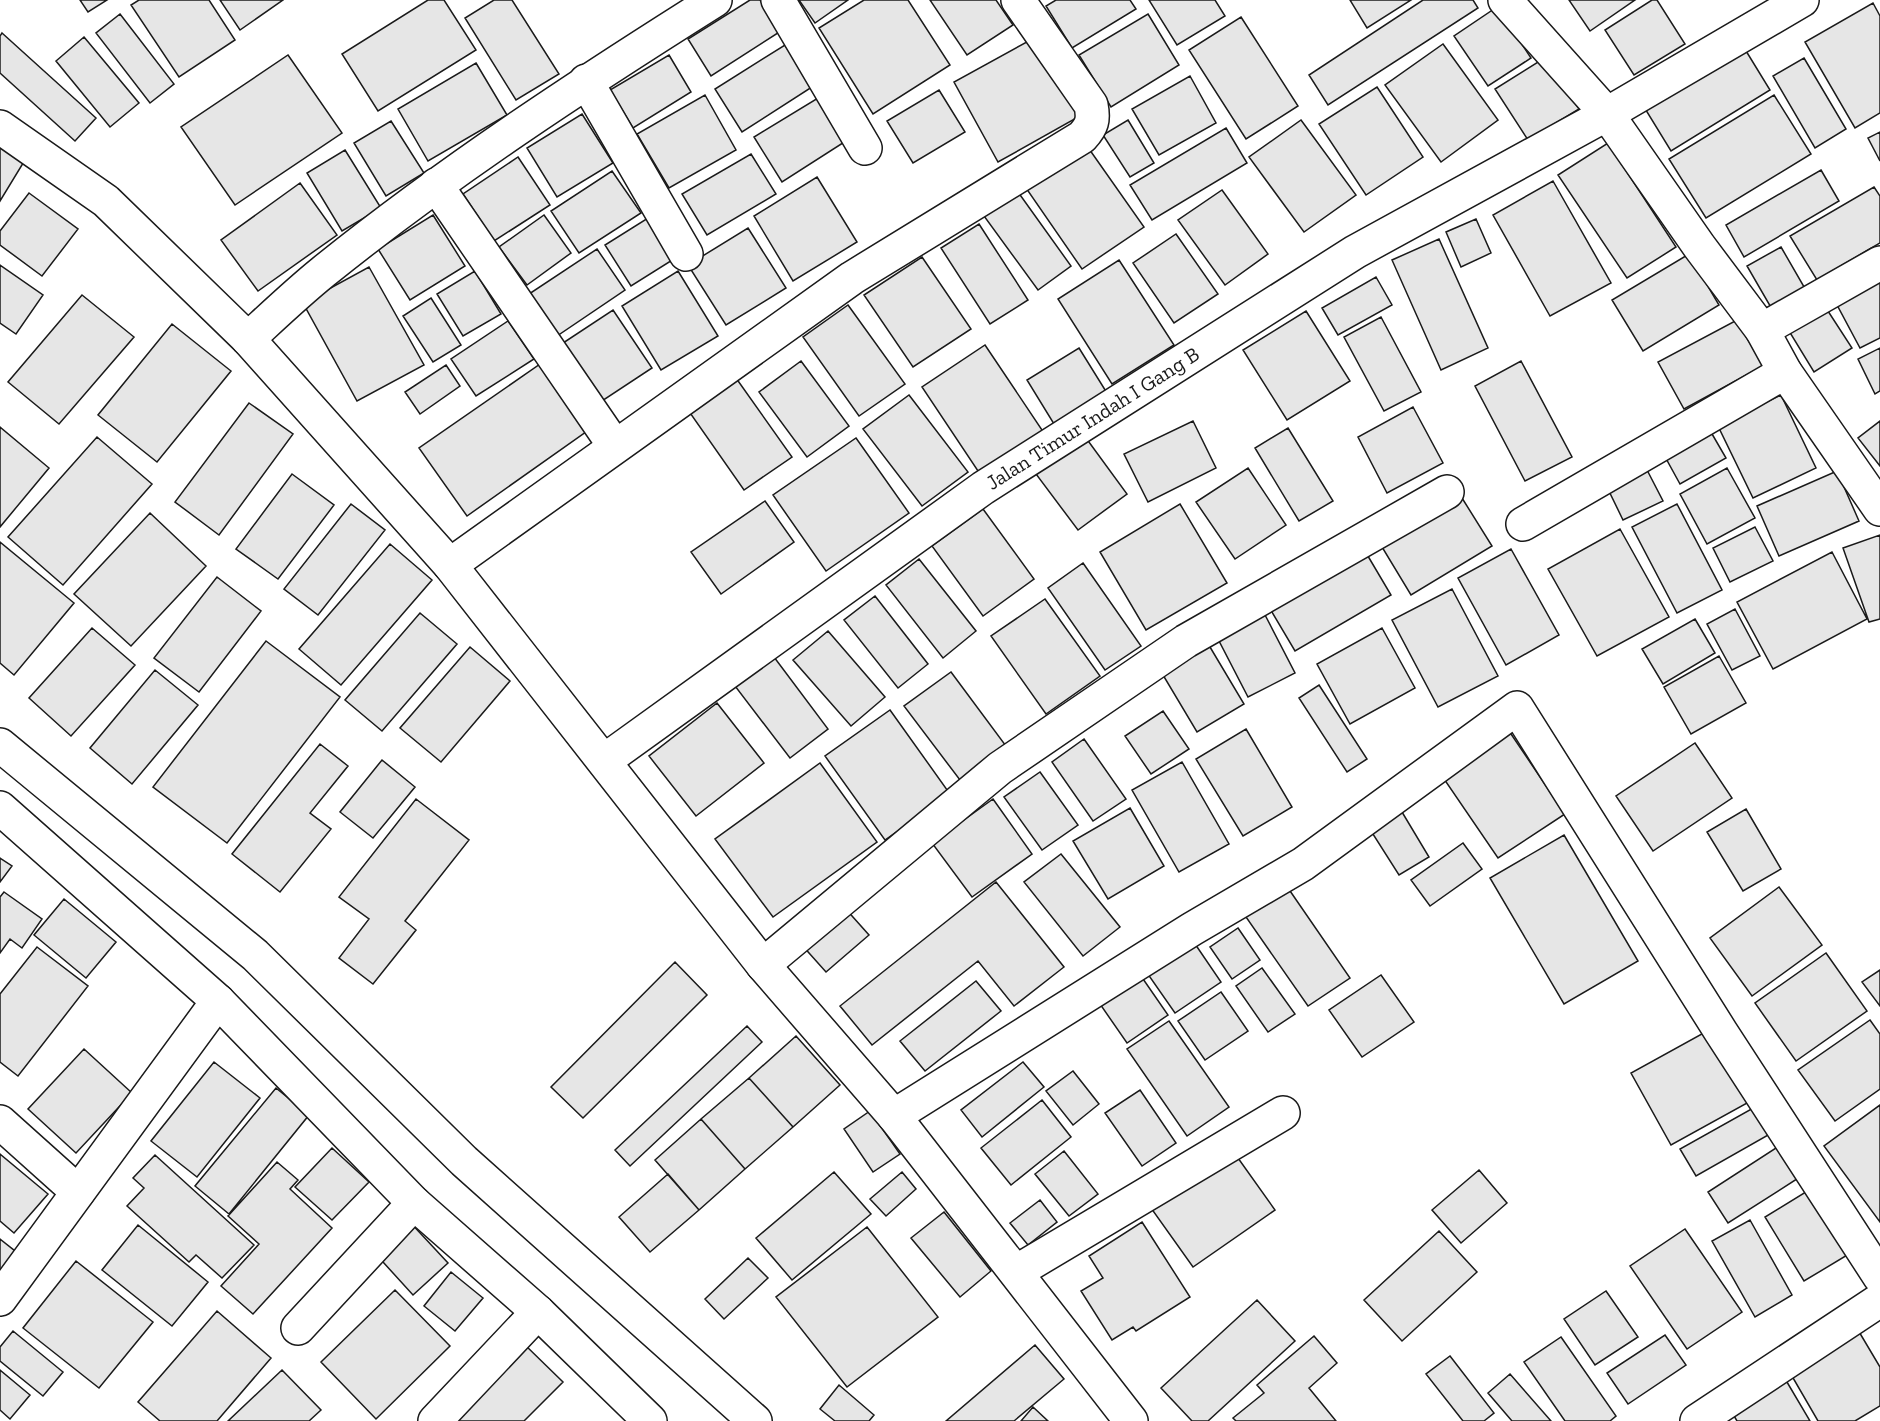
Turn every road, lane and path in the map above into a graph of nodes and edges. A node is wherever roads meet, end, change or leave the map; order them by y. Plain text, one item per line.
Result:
1 (715, 0) edge
2 (778, 0) edge
3 (1018, 0) edge
4 (1505, 0) edge
5 (1802, 0) edge
6 (586, 81) junction
7 (1607, 114) junction
8 (0, 127) edge
9 (865, 148) dead end
10 (436, 185) junction
11 (686, 254) dead end
12 (1880, 263) edge
13 (1762, 330) junction
14 (248, 339) junction
15 (1785, 372) junction
16 (614, 445) junction
17 (1447, 492) dead end
18 (1880, 509) edge
19 (1523, 524) dead end
20 (450, 565) junction
21 (0, 745) edge
22 (604, 761) junction
23 (0, 808) edge
24 (763, 965) junction
25 (218, 1001) junction
26 (1283, 1113) dead end
27 (894, 1116) junction
28 (0, 1122) edge
29 (78, 1192) junction
30 (414, 1203) junction
31 (1016, 1272) junction
32 (1880, 1277) edge
33 (0, 1299) edge
34 (1880, 1300) edge
35 (538, 1312) junction
36 (298, 1328) dead end
37 (435, 1421) edge
38 (650, 1421) edge
39 (755, 1421) edge
40 (1131, 1421) edge
41 (1697, 1421) edge

1 - 6 street
2 - 9 street
3 - 16 street
4 - 7 street
5 - 7 street, Jalan Timur Indah I Gang B
6 - 10 street
6 - 11 street
7 - 13 street
7 - 22 street, Jalan Timur Indah I Gang B
8 - 14 street
10 - 14 street
10 - 16 street
12 - 13 street
13 - 15 street
14 - 20 street
15 - 18 street
15 - 19 street
16 - 20 street
17 - 24 street
20 - 22 street
21 - 39 street
22 - 24 street
23 - 25 street
24 - 27 street
25 - 29 street
25 - 30 street
26 - 31 street
27 - 31 street
27 - 32 street
28 - 29 street
29 - 33 street
30 - 35 street
30 - 36 street
31 - 40 street
34 - 41 street
35 - 37 street
35 - 38 street

